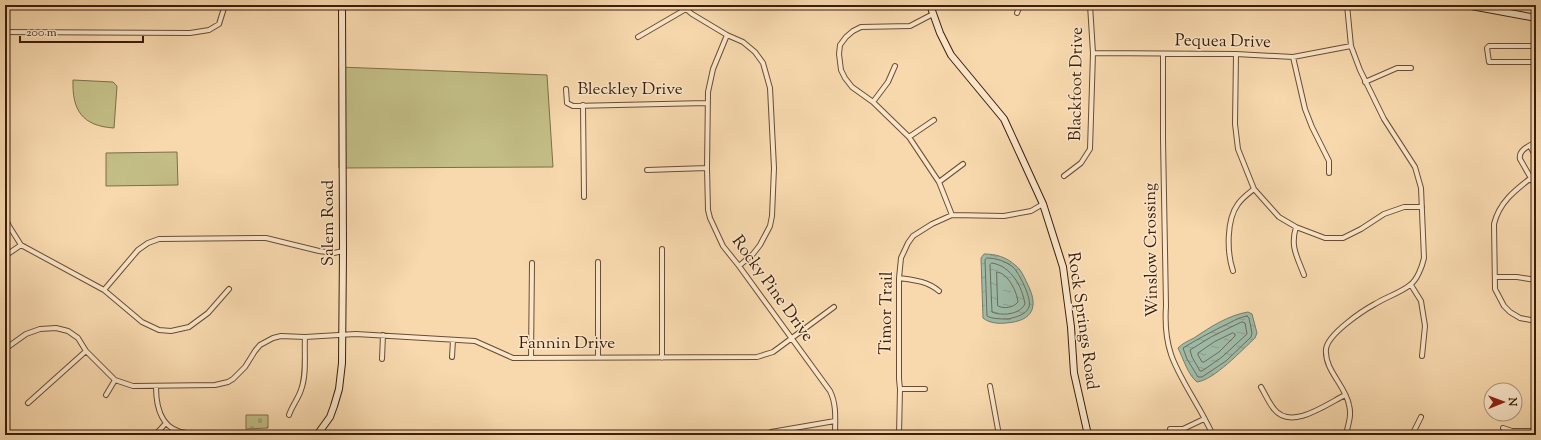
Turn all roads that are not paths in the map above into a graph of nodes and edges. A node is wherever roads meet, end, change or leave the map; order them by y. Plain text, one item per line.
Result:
1 (225, 5) edge
2 (342, 5) edge
3 (930, 5) edge
4 (1020, 5) edge
5 (1090, 5) edge
6 (1347, 5) edge
7 (1466, 5) edge
8 (685, 7) edge
9 (1016, 13) dead end
10 (933, 14) junction
11 (1536, 18) edge
12 (5, 32) edge
13 (727, 35) junction
14 (638, 37) dead end
15 (1351, 46) junction
16 (1536, 46) edge
17 (1093, 53) junction
18 (1163, 54) junction
19 (1236, 54) junction
20 (1294, 57) junction
21 (1536, 62) edge
22 (895, 66) dead end
23 (1411, 68) dead end
24 (1366, 82) junction
25 (566, 89) dead end
26 (873, 102) junction
27 (707, 103) junction
28 (583, 105) junction
29 (934, 120) dead end
30 (910, 137) junction
31 (1536, 142) edge
32 (1530, 146) junction
33 (1536, 157) edge
34 (963, 164) dead end
35 (707, 168) junction
36 (647, 170) dead end
37 (1330, 173) dead end
38 (1064, 176) dead end
39 (1530, 178) junction
40 (940, 182) junction
41 (1536, 187) edge
42 (1254, 189) junction
43 (584, 197) dead end
44 (1043, 204) junction
45 (1422, 207) junction
46 (952, 215) junction
47 (5, 217) edge
48 (1296, 227) junction
49 (21, 245) junction
50 (662, 249) dead end
51 (343, 251) junction
52 (5, 256) edge
53 (598, 262) dead end
54 (532, 263) dead end
55 (739, 266) junction
56 (1233, 271) dead end
57 (1304, 275) dead end
58 (1494, 277) junction
59 (899, 278) junction
60 (1536, 280) edge
61 (1411, 285) junction
62 (229, 288) dead end
63 (104, 290) junction
64 (939, 291) dead end
65 (834, 307) dead end
66 (1536, 321) edge
67 (341, 334) junction
68 (383, 335) junction
69 (305, 337) junction
70 (792, 339) junction
71 (453, 340) junction
72 (5, 349) edge
73 (86, 351) junction
74 (1422, 356) dead end
75 (452, 357) dead end
76 (598, 357) junction
77 (531, 358) junction
78 (662, 358) junction
79 (382, 359) dead end
80 (116, 380) junction
81 (990, 386) dead end
82 (156, 387) junction
83 (1261, 387) dead end
84 (900, 389) junction
85 (925, 389) dead end
86 (106, 395) dead end
87 (1345, 395) junction
88 (28, 403) dead end
89 (288, 415) dead end
90 (1421, 417) dead end
91 (1204, 419) junction
92 (835, 421) junction
93 (166, 423) junction
94 (1502, 428) dead end
95 (1170, 429) dead end
96 (1536, 431) edge
97 (770, 432) dead end
98 (155, 435) edge
99 (212, 435) edge
100 (317, 435) edge
101 (835, 435) edge
102 (899, 435) edge
103 (999, 435) edge
104 (1088, 435) edge
105 (1213, 435) edge
106 (1346, 435) edge
107 (1412, 435) edge

1 - 12 street
2 - 51 street, Salem Road
3 - 10 street, Rock Springs Road
4 - 9 street
5 - 17 street, Blackfoot Drive
6 - 15 street
7 - 11 street
8 - 13 street
8 - 14 street
10 - 26 street
10 - 44 street, Rock Springs Road
13 - 27 street, Rocky Pine Drive
13 - 55 street
15 - 20 street, Pequea Drive
15 - 24 street
16 - 21 street
17 - 18 street, Pequea Drive
17 - 38 street, Blackfoot Drive
18 - 19 street, Pequea Drive
18 - 91 street, Winslow Crossing
19 - 20 street, Pequea Drive
19 - 42 street
20 - 37 street
22 - 26 street
23 - 24 street
24 - 45 street
25 - 28 street, Bleckley Drive
26 - 30 street
27 - 28 street, Bleckley Drive
27 - 35 street, Rocky Pine Drive
28 - 43 street
29 - 30 street
30 - 40 street
31 - 32 street
32 - 33 street
32 - 39 street
34 - 40 street
35 - 36 street
35 - 55 street, Rocky Pine Drive
39 - 41 street
39 - 58 street
40 - 46 street
42 - 48 street
42 - 56 street
44 - 46 street, Timor Trail
44 - 104 street, Rock Springs Road
45 - 48 street
45 - 61 street
46 - 59 street, Timor Trail
47 - 49 street
48 - 57 street
49 - 52 street
49 - 63 street
50 - 78 street
51 - 63 street
51 - 67 street, Salem Road
53 - 76 street
54 - 77 street
55 - 70 street, Rocky Pine Drive
58 - 60 street
58 - 66 street
59 - 64 street
59 - 84 street, Timor Trail
61 - 74 street
61 - 87 street
62 - 63 street
65 - 70 street, Fannin Drive
67 - 68 street, Fannin Drive
67 - 69 street, Fannin Drive
67 - 100 street, Salem Road
68 - 71 street, Fannin Drive
68 - 79 street
69 - 82 street, Fannin Drive
69 - 89 street
70 - 78 street, Fannin Drive
70 - 92 street, Rocky Pine Drive
71 - 75 street
71 - 77 street, Fannin Drive
72 - 73 street
73 - 80 street
73 - 88 street
76 - 77 street, Fannin Drive
76 - 78 street, Fannin Drive
80 - 82 street, Fannin Drive
80 - 86 street
81 - 103 street
82 - 93 street
83 - 87 street
84 - 85 street
84 - 102 street, Timor Trail
87 - 106 street
90 - 107 street
91 - 95 street
91 - 105 street, Winslow Crossing
92 - 97 street
92 - 101 street, Rocky Pine Drive
93 - 98 street
93 - 99 street
94 - 96 street

